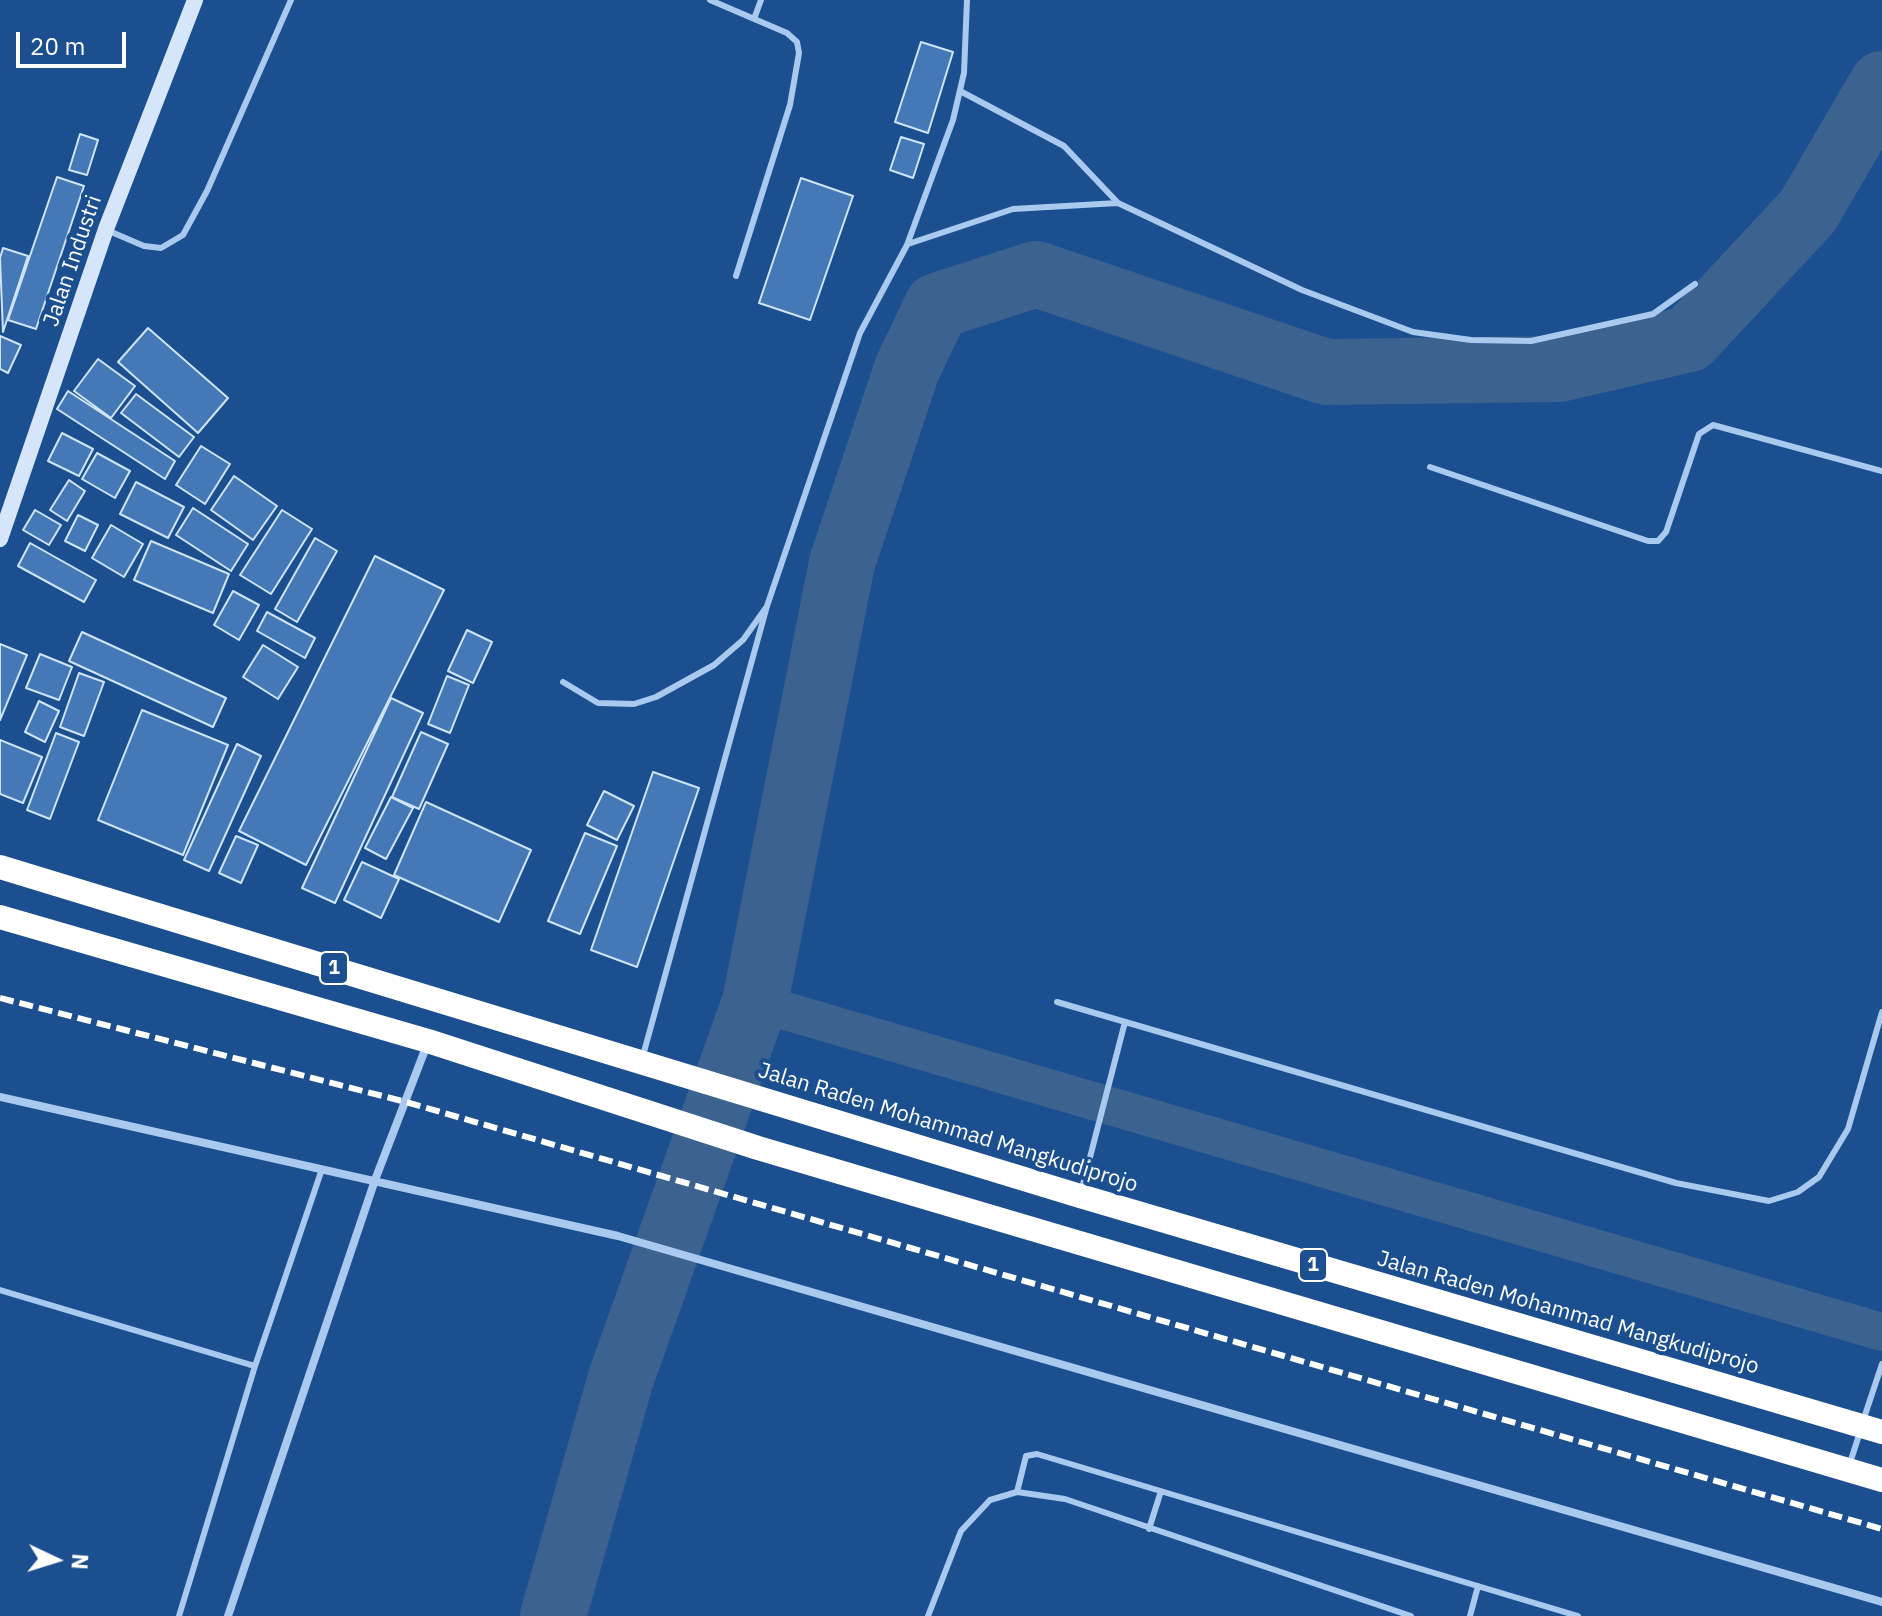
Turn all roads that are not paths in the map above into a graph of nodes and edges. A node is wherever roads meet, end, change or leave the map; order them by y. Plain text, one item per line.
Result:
1 (195, 0) edge
2 (291, 0) edge
3 (710, 0) edge
4 (761, 0) edge
5 (967, 0) edge
6 (754, 19) junction
7 (960, 91) junction
8 (1118, 203) junction
9 (106, 229) junction
10 (907, 245) junction
11 (736, 276) dead end
12 (1695, 284) dead end
13 (1430, 467) dead end
14 (1882, 471) edge
15 (0, 539) edge
16 (767, 606) junction
17 (563, 682) dead end
18 (0, 867) edge
19 (0, 917) edge
20 (1057, 1002) dead end
21 (1882, 1012) edge
22 (1125, 1022) junction
23 (428, 1041) junction
24 (641, 1061) junction
25 (0, 1097) edge
26 (322, 1169) junction
27 (375, 1180) junction
28 (1080, 1196) junction
29 (0, 1290) edge
30 (1882, 1364) edge
31 (255, 1366) junction
32 (1872, 1429) edge
33 (1848, 1470) junction
34 (1882, 1480) edge
35 (1161, 1491) junction
36 (1017, 1492) junction
37 (1149, 1529) junction
38 (1478, 1586) junction
39 (1882, 1602) edge
40 (179, 1616) edge
41 (228, 1616) edge
42 (928, 1616) edge
43 (1411, 1616) edge
44 (1470, 1616) edge
45 (1578, 1616) edge

1 - 9 street, Jalan Industri
2 - 9 lane
3 - 6 lane
4 - 6 lane
5 - 7 lane
6 - 11 lane
7 - 8 lane
7 - 10 lane
8 - 10 lane
8 - 12 lane
9 - 15 street, Jalan Industri
10 - 16 lane
13 - 14 lane
16 - 17 lane
16 - 24 lane
18 - 24 highway, Jalan Raden Mohammad Mangkudiprojo / 1
19 - 23 highway, 1
20 - 22 lane
21 - 22 lane
22 - 28 lane
23 - 27 street
23 - 33 highway, 1
24 - 28 highway, Jalan Raden Mohammad Mangkudiprojo / 1
25 - 26 street
26 - 27 street
26 - 31 lane
27 - 39 street
27 - 41 street
28 - 32 highway, Jalan Raden Mohammad Mangkudiprojo / 1
29 - 31 lane
30 - 32 lane
31 - 40 lane
32 - 33 lane
33 - 34 highway, 1
35 - 36 lane
35 - 37 lane
35 - 38 lane
36 - 37 lane
36 - 42 lane
37 - 43 lane
38 - 44 lane
38 - 45 lane

